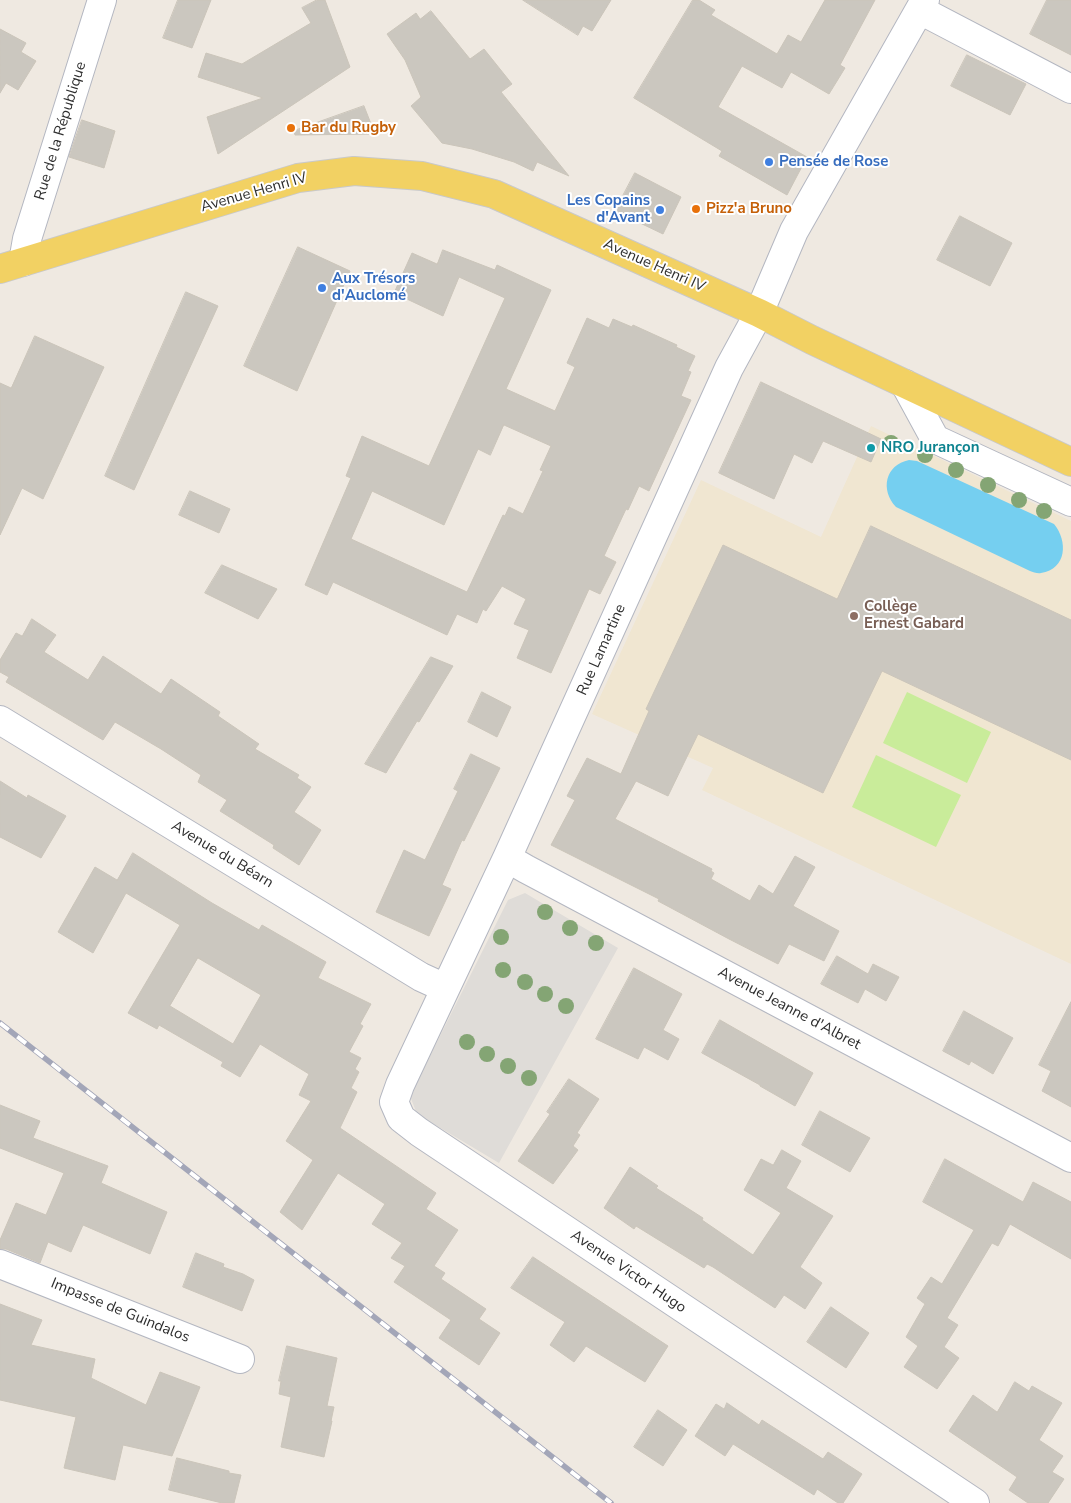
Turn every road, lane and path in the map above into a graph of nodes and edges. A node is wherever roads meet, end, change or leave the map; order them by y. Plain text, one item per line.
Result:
1 (102, 0) edge
2 (922, 5) edge
3 (1071, 89) edge
4 (11, 266) edge
5 (760, 313) junction
6 (905, 384) junction
7 (1071, 462) edge
8 (1071, 502) edge
9 (0, 720) edge
10 (507, 858) junction
11 (445, 988) junction
12 (1071, 1158) edge
13 (0, 1264) edge
14 (240, 1359) dead end
15 (976, 1503) edge

1 - 4 street, Rue de la République
2 - 3 street
2 - 5 street, Rue Lamartine
4 - 5 main road, Avenue Henri IV
5 - 6 main road, Avenue Henri IV
5 - 10 street, Rue Lamartine
6 - 7 main road, Avenue Henri IV
6 - 8 street
9 - 11 street, Avenue du Béarn
10 - 11 street, Rue Lamartine
10 - 12 street, Avenue Jeanne d'Albret
11 - 15 street, Avenue Victor Hugo
13 - 14 street, Impasse de Guindalos

